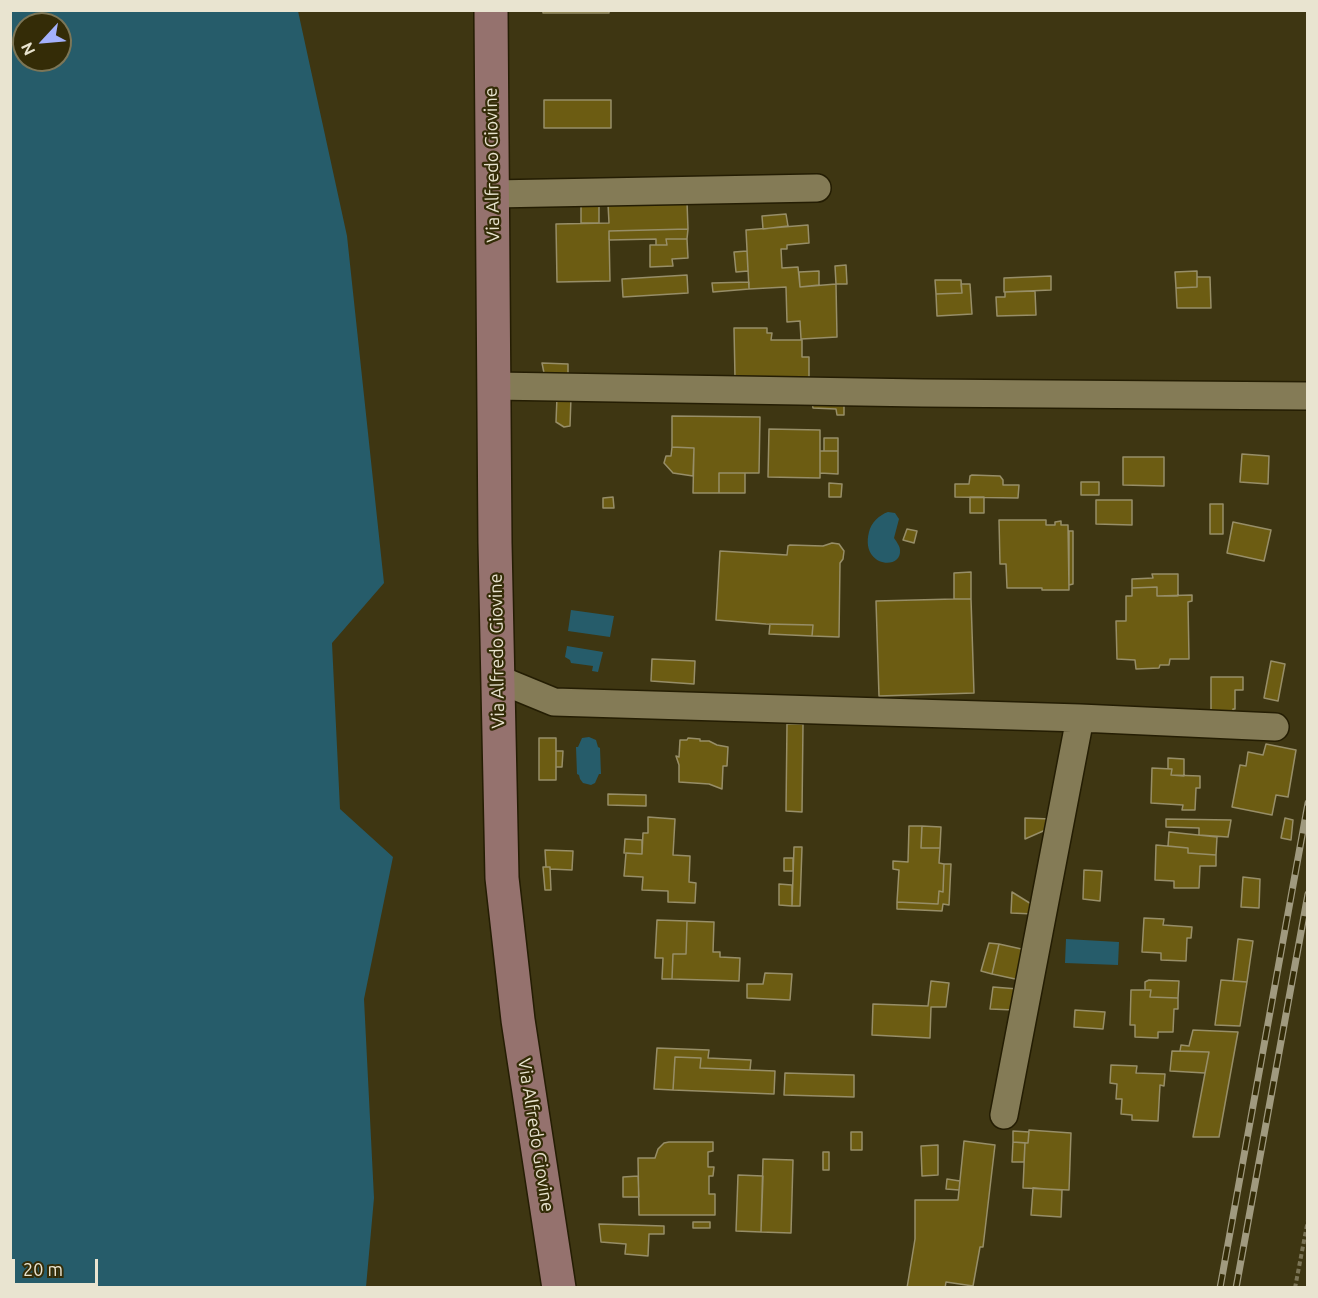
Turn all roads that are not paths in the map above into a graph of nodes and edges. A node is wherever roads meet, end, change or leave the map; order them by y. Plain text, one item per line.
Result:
1 (491, 10) edge
2 (817, 188) dead end
3 (493, 194) junction
4 (494, 386) junction
5 (1308, 396) edge
6 (498, 679) junction
7 (1080, 718) junction
8 (1275, 727) dead end
9 (1004, 1115) dead end
10 (559, 1287) edge

1 - 3 main road, Via Alfredo Giovine
2 - 3 street
3 - 4 main road, Via Alfredo Giovine
4 - 5 street
4 - 6 main road, Via Alfredo Giovine
6 - 7 street
6 - 10 main road, Via Alfredo Giovine
7 - 8 street
7 - 9 street

